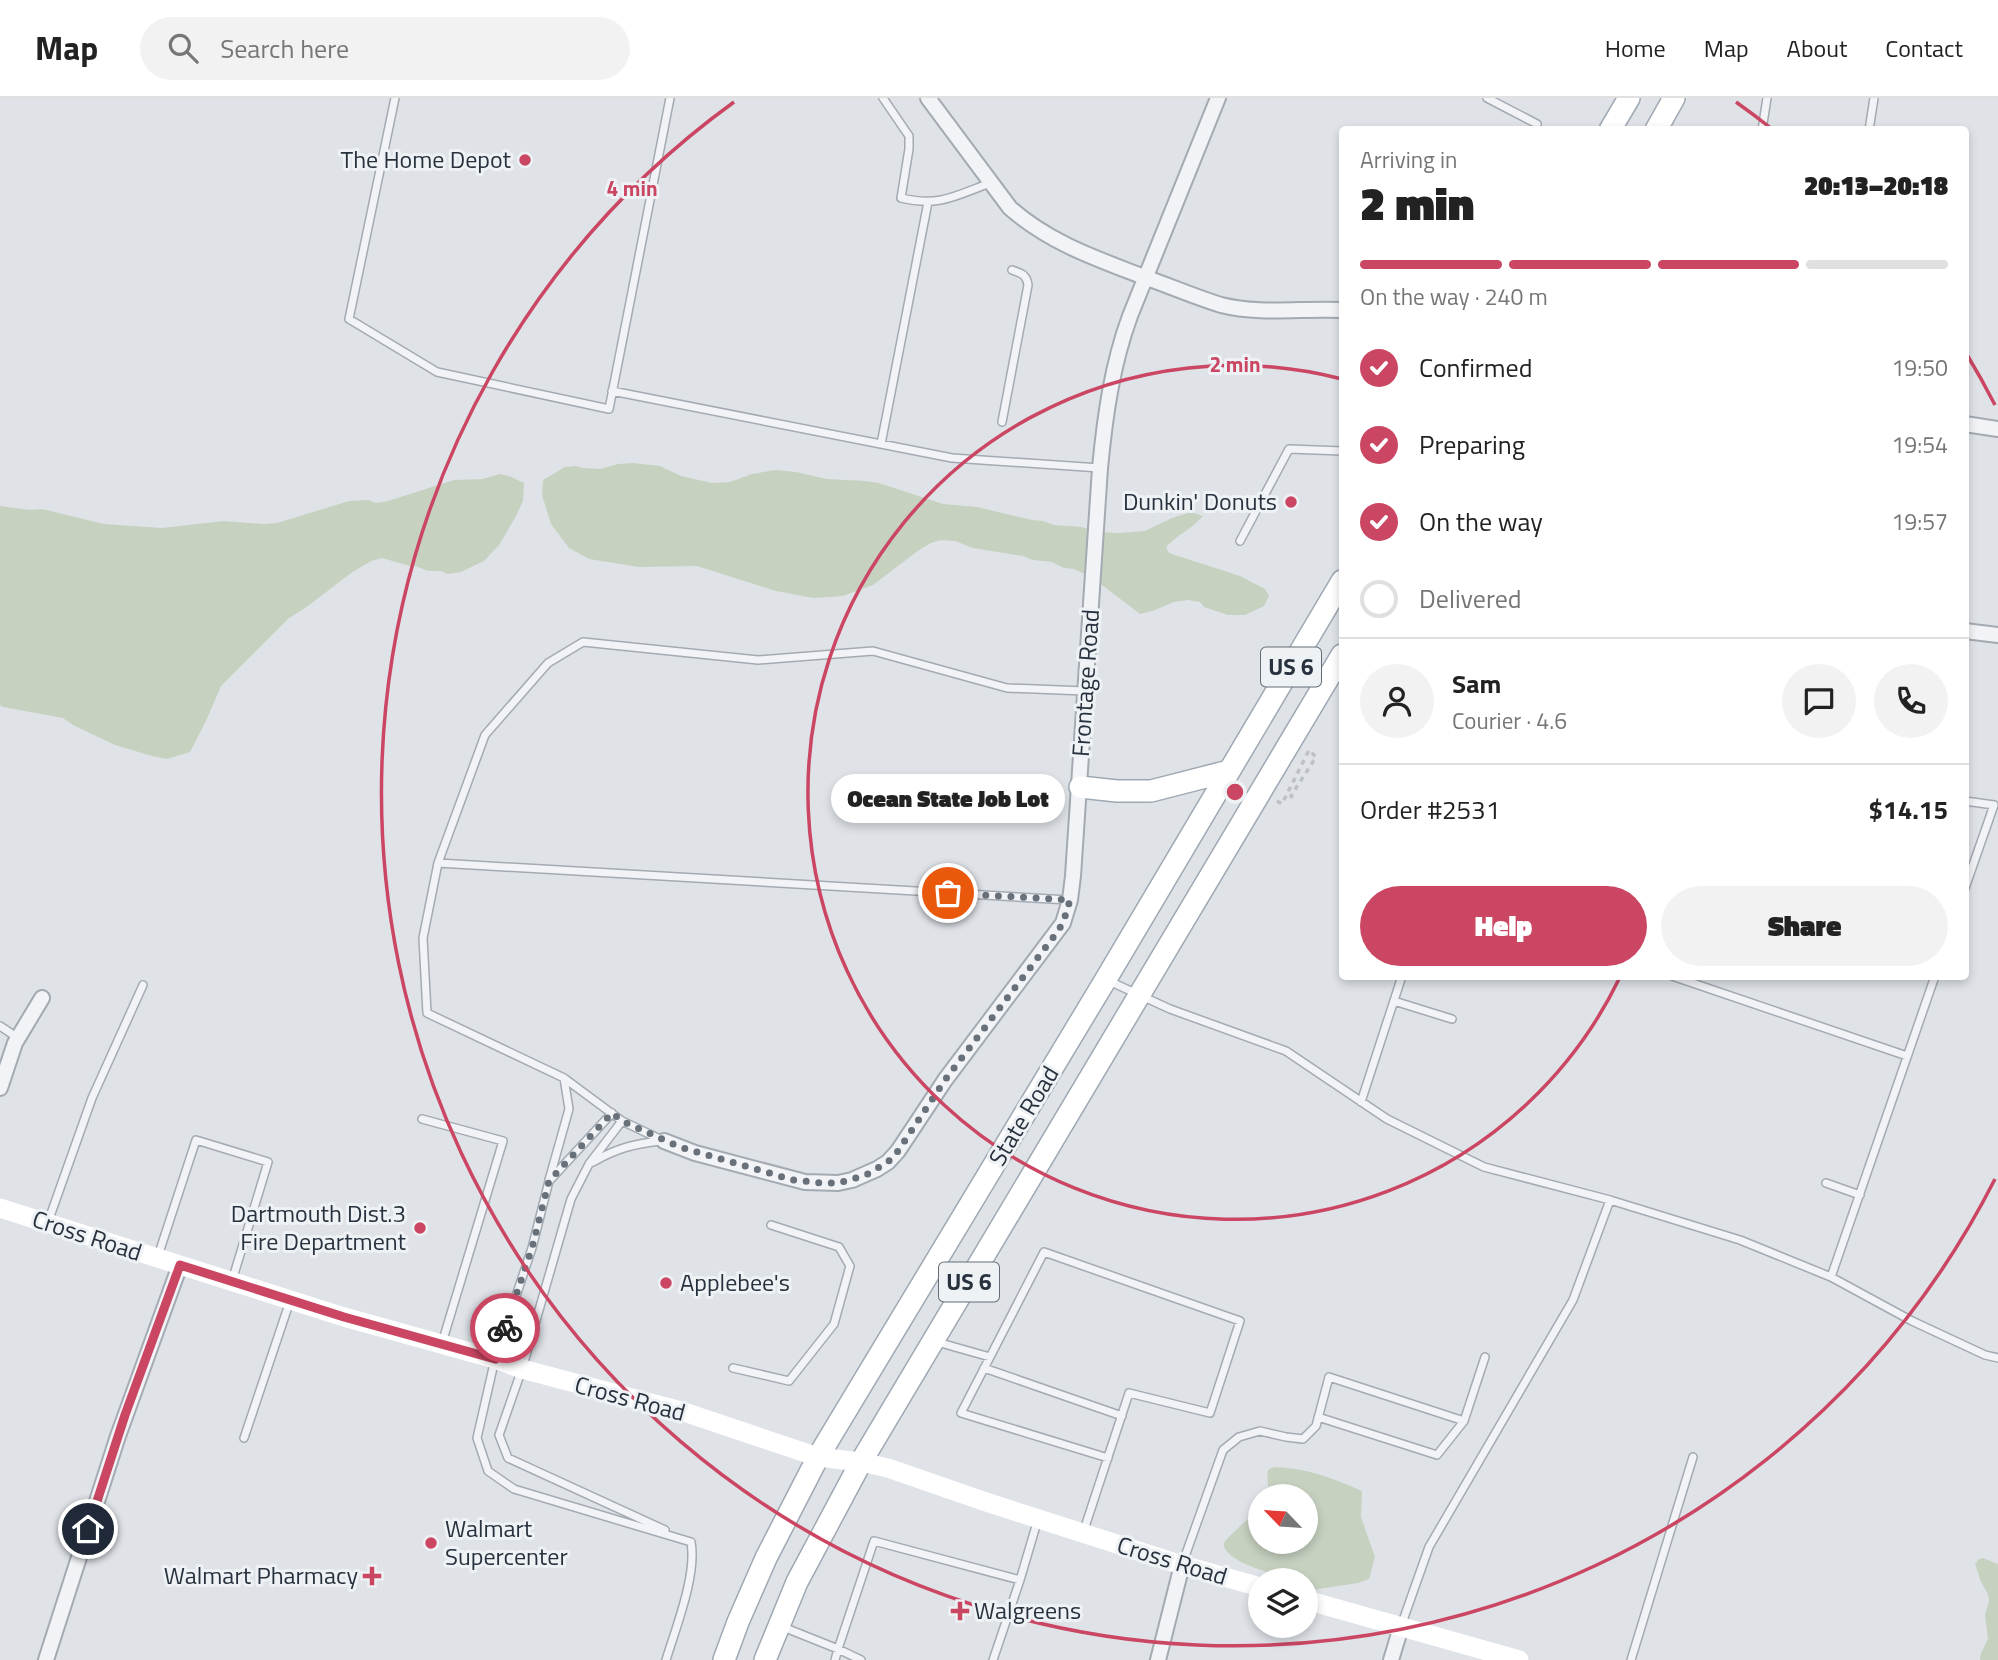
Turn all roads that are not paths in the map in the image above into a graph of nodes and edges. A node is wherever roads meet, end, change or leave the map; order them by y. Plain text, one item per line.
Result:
1 (395, 98) edge
2 (670, 98) edge
3 (883, 98) edge
4 (928, 98) edge
5 (1218, 98) edge
6 (1487, 98) edge
7 (1629, 98) edge
8 (1674, 98) edge
9 (1767, 98) edge
10 (1874, 98) edge
11 (1537, 124) dead end
12 (1612, 126) edge
13 (1658, 126) edge
14 (1763, 126) edge
15 (1870, 126) edge
16 (990, 183) junction
17 (928, 202) junction
18 (1012, 271) dead end
19 (1145, 277) junction
20 (1339, 310) edge
21 (612, 391) junction
22 (1002, 422) dead end
23 (1969, 425) edge
24 (1998, 429) edge
25 (881, 444) junction
26 (1339, 452) edge
27 (1100, 468) junction
28 (1240, 541) dead end
29 (1339, 586) edge
30 (1969, 631) edge
31 (1998, 635) edge
32 (1339, 660) edge
33 (1085, 691) junction
34 (1229, 771) junction
35 (1080, 787) junction
36 (1969, 802) edge
37 (438, 863) junction
38 (1969, 877) edge
39 (1070, 900) junction
40 (1106, 979) junction
41 (1401, 980) edge
42 (1684, 980) edge
43 (1934, 980) edge
44 (143, 985) dead end
45 (1140, 996) junction
46 (43, 998) dead end
47 (1394, 1001) junction
48 (1452, 1019) dead end
49 (0, 1026) edge
50 (18, 1038) junction
51 (1908, 1056) junction
52 (564, 1078) junction
53 (0, 1086) edge
54 (1361, 1102) junction
55 (612, 1113) junction
56 (422, 1119) dead end
57 (622, 1121) junction
58 (664, 1141) junction
59 (589, 1164) junction
60 (549, 1181) junction
61 (1826, 1183) dead end
62 (1860, 1195) junction
63 (1610, 1200) junction
64 (0, 1208) edge
65 (48, 1223) junction
66 (771, 1225) dead end
67 (158, 1258) junction
68 (180, 1265) junction
69 (1831, 1277) junction
70 (232, 1282) junction
71 (290, 1300) junction
72 (934, 1341) junction
73 (442, 1344) junction
74 (990, 1357) junction
75 (1485, 1357) dead end
76 (1998, 1358) edge
77 (495, 1359) junction
78 (733, 1367) dead end
79 (984, 1368) junction
80 (522, 1369) junction
81 (1122, 1416) junction
82 (1318, 1418) junction
83 (1464, 1421) junction
84 (244, 1438) dead end
85 (818, 1457) junction
86 (1693, 1457) dead end
87 (1108, 1458) junction
88 (861, 1462) junction
89 (1038, 1519) junction
90 (1083, 1534) junction
91 (691, 1542) junction
92 (1182, 1565) junction
93 (1020, 1580) junction
94 (1248, 1584) edge
95 (1318, 1603) edge
96 (779, 1625) junction
97 (1401, 1627) junction
98 (838, 1649) junction
99 (46, 1660) edge
100 (666, 1660) edge
101 (724, 1660) edge
102 (765, 1660) edge
103 (835, 1660) edge
104 (861, 1660) edge
105 (993, 1660) edge
106 (1158, 1660) edge
107 (1391, 1660) edge
108 (1519, 1660) edge
109 (1630, 1660) edge

1 - 21 lane
2 - 21 lane
3 - 17 lane
4 - 16 street
5 - 19 street, Frontage Road
6 - 11 lane
7 - 12 main road
8 - 13 main road
9 - 14 lane
10 - 15 lane
16 - 17 lane
16 - 19 street
17 - 25 lane
18 - 22 lane
19 - 20 street
19 - 27 street, Frontage Road
21 - 25 lane
23 - 24 street
25 - 27 lane
26 - 28 lane
27 - 33 street, Frontage Road
29 - 34 main road, State Road / US 6
30 - 31 street
32 - 45 main road, State Road / US 6
33 - 35 street, Frontage Road
33 - 37 lane
34 - 35 main road
34 - 40 main road, State Road / US 6
35 - 39 street, Frontage Road
36 - 38 lane
37 - 39 lane
37 - 52 lane
39 - 58 street, Frontage Road
40 - 45 lane
40 - 85 main road, State Road / US 6
41 - 47 lane
42 - 51 lane
43 - 51 lane
44 - 65 lane
45 - 54 lane
45 - 72 main road, State Road / US 6
46 - 50 street
47 - 48 lane
47 - 54 lane
49 - 50 lane
50 - 53 street
51 - 62 lane
52 - 55 lane
52 - 60 lane
54 - 63 lane
55 - 57 lane
55 - 60 lane
56 - 73 lane
57 - 58 lane
57 - 59 lane
58 - 59 lane
59 - 80 lane
60 - 77 lane
61 - 62 lane
62 - 69 lane
63 - 69 lane
63 - 97 lane
64 - 65 street, Cross Road
65 - 67 street, Cross Road
66 - 78 lane
67 - 68 street, Cross Road
67 - 70 lane
68 - 70 street, Cross Road
68 - 99 street
69 - 76 lane
70 - 71 street, Cross Road
71 - 73 street, Cross Road
71 - 84 lane
72 - 74 lane
72 - 88 main road, State Road / US 6
73 - 77 street, Cross Road
74 - 79 lane
74 - 81 lane
75 - 83 lane
77 - 80 street, Cross Road
77 - 91 lane
79 - 81 lane
79 - 87 lane
80 - 85 street, Cross Road
80 - 91 lane
81 - 87 lane
82 - 83 lane
82 - 83 lane
82 - 92 lane
85 - 88 street, Cross Road
85 - 101 main road, State Road / US 6
86 - 109 lane
87 - 90 lane
88 - 89 street, Cross Road
88 - 96 main road, State Road / US 6
89 - 90 street, Cross Road
89 - 93 lane
90 - 92 street, Cross Road
91 - 100 lane
92 - 94 street, Cross Road
92 - 106 street
93 - 98 lane
93 - 105 lane
95 - 97 street
96 - 98 lane
96 - 102 main road, State Road / US 6
97 - 107 street
97 - 108 street
98 - 103 lane
98 - 104 lane

